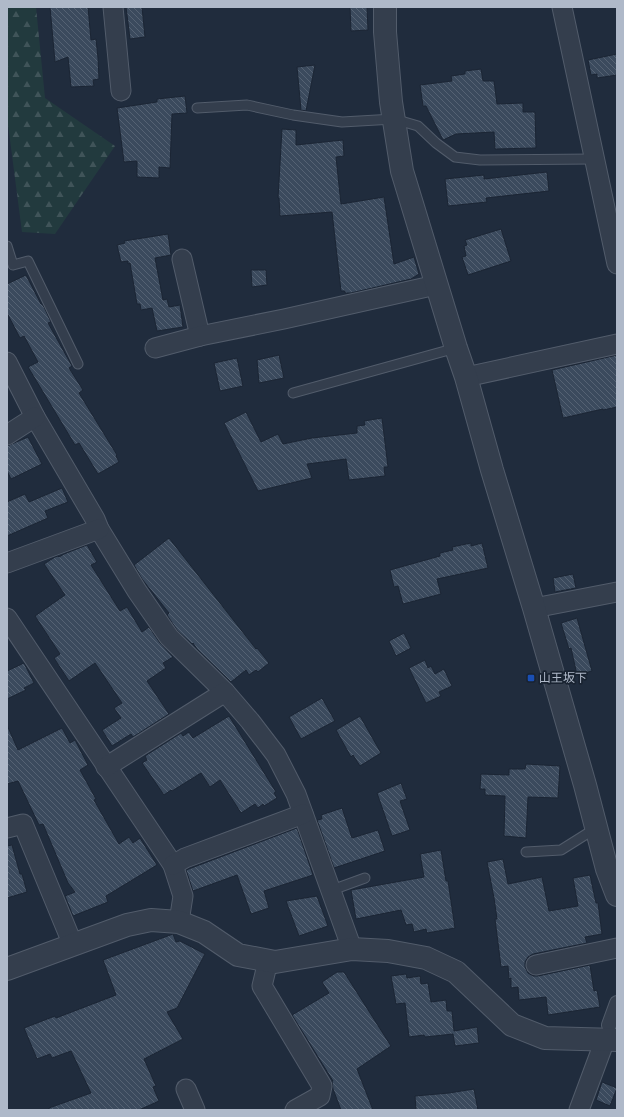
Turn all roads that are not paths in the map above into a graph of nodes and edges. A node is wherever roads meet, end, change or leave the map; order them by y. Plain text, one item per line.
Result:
1 (113, 7) edge
2 (385, 7) edge
3 (562, 7) edge
4 (120, 91) dead end
5 (197, 108) dead end
6 (394, 119) junction
7 (594, 159) junction
8 (7, 246) edge
9 (617, 264) edge
10 (179, 270) dead end
11 (436, 285) junction
12 (200, 336) junction
13 (617, 344) edge
14 (155, 348) dead end
15 (456, 348) junction
16 (7, 362) edge
17 (78, 364) dead end
18 (466, 377) junction
19 (293, 392) dead end
20 (35, 417) junction
21 (7, 435) edge
22 (99, 529) junction
23 (7, 563) edge
24 (617, 592) edge
25 (534, 608) junction
26 (7, 618) edge
27 (225, 692) junction
28 (106, 767) junction
29 (303, 814) junction
30 (7, 828) edge
31 (596, 828) junction
32 (526, 852) dead end
33 (173, 864) junction
34 (365, 878) dead end
35 (332, 890) junction
36 (617, 895) edge
37 (179, 922) junction
38 (73, 945) junction
39 (617, 948) edge
40 (352, 949) junction
41 (268, 961) junction
42 (536, 965) dead end
43 (7, 969) edge
44 (617, 1003) edge
45 (610, 1035) edge
46 (186, 1089) dead end
47 (195, 1110) edge
48 (295, 1110) edge
49 (579, 1110) edge

1 - 4 street
2 - 6 street
3 - 7 street
5 - 6 lane
6 - 7 lane
6 - 11 street
7 - 9 street
8 - 17 lane
10 - 12 street
11 - 12 street
11 - 15 street
12 - 14 street
13 - 18 street
15 - 18 street
15 - 19 lane
16 - 20 street
18 - 25 street
20 - 21 street
20 - 22 street
22 - 23 street
22 - 27 street
24 - 25 street
25 - 31 street
26 - 28 street
27 - 28 street
27 - 29 street
28 - 33 street
29 - 33 street
29 - 35 street
30 - 38 street
31 - 32 lane
31 - 36 street
33 - 37 street
34 - 35 lane
35 - 40 street
37 - 38 street
37 - 41 street
38 - 43 street
39 - 42 street
40 - 41 street
40 - 45 street
41 - 48 street
44 - 45 street
45 - 49 street
46 - 47 street

